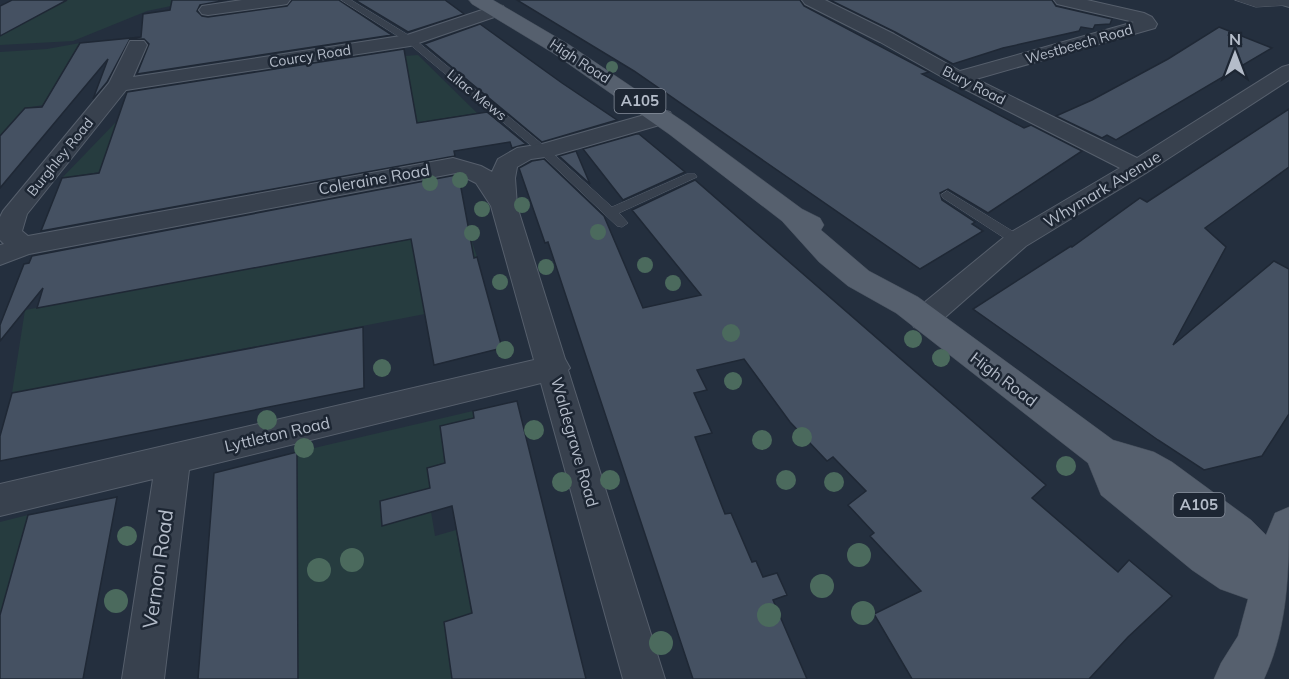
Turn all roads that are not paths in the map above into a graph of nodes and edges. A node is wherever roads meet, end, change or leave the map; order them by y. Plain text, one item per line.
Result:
1 (281, 0) edge
2 (345, 0) edge
3 (811, 0) edge
4 (1062, 0) edge
5 (1239, 0) edge
6 (1285, 0) edge
7 (1289, 2) edge
8 (488, 5) edge
9 (208, 10) dead end
10 (410, 40) junction
11 (137, 45) dead end
12 (1289, 71) edge
13 (958, 78) junction
14 (119, 86) junction
15 (662, 117) junction
16 (544, 151) junction
17 (1138, 168) junction
18 (691, 177) dead end
19 (946, 195) dead end
20 (504, 206) junction
21 (616, 210) dead end
22 (622, 223) dead end
23 (1017, 240) junction
24 (12, 251) edge
25 (915, 312) junction
26 (554, 368) junction
27 (173, 458) junction
28 (0, 500) edge
29 (1289, 526) edge
30 (1281, 593) edge
31 (143, 679) edge
32 (644, 679) edge
33 (1237, 679) edge

1 - 9 street
2 - 10 lane, Lilac Mews
3 - 13 street, Bury Road
4 - 13 street, Westbeech Road
5 - 7 lane
6 - 7 street
8 - 10 street, Courcy Road
8 - 15 main road, High Road / A105
10 - 14 street, Courcy Road
10 - 16 lane, Lilac Mews
11 - 14 street, Burghley Road
12 - 17 street, Whymark Avenue
13 - 17 street, Bury Road
14 - 24 street, Burghley Road
15 - 16 street
15 - 25 main road, High Road / A105
16 - 20 street
16 - 22 lane, Lilac Mews
17 - 23 street, Whymark Avenue
18 - 21 lane
19 - 23 lane
20 - 24 street, Coleraine Road
20 - 26 street, Waldegrave Road
23 - 25 street, Whymark Avenue
25 - 30 main road, High Road / A105
26 - 27 street, Lyttleton Road
26 - 32 street, Waldegrave Road
27 - 28 street, Lyttleton Road
27 - 31 street, Vernon Road
29 - 30 main road
30 - 33 main road

